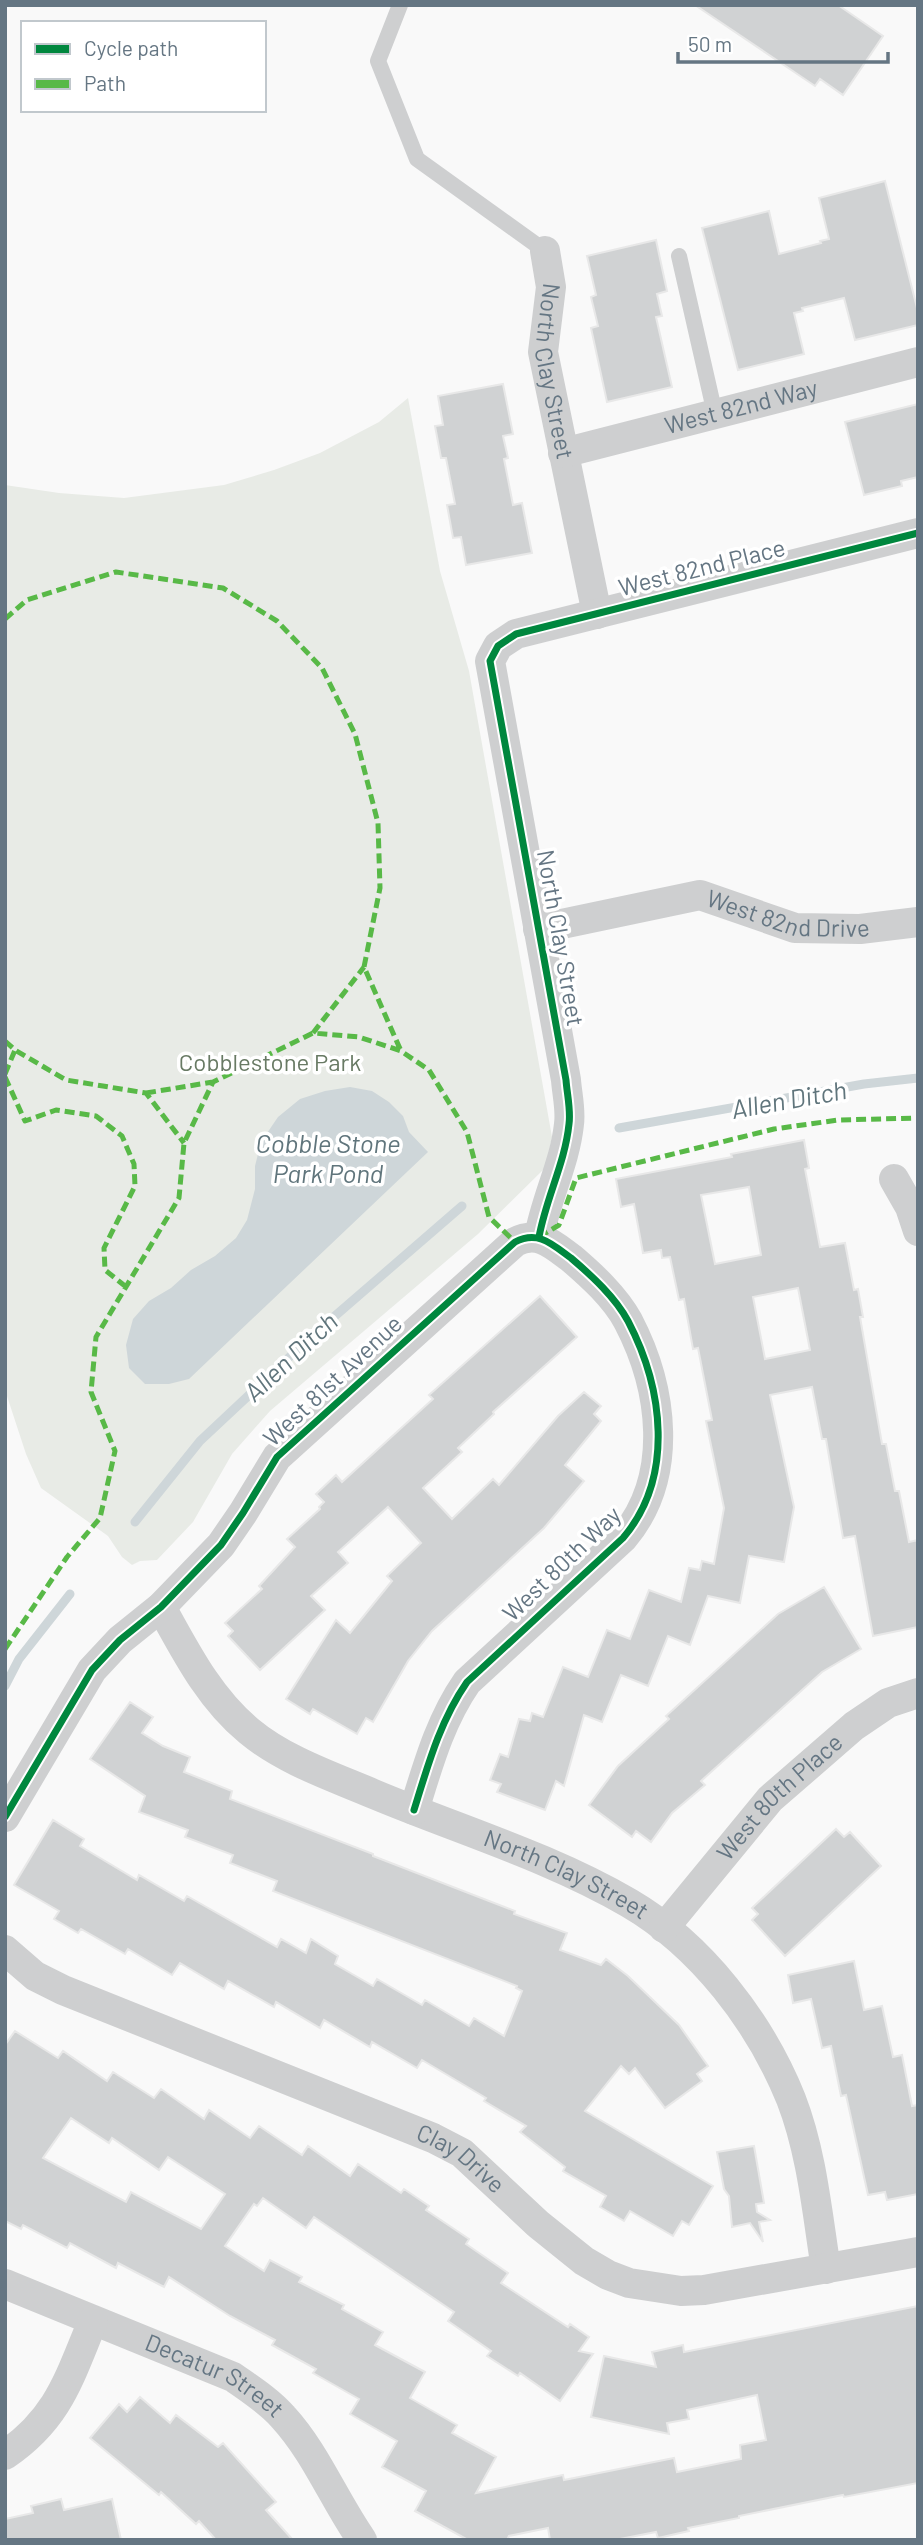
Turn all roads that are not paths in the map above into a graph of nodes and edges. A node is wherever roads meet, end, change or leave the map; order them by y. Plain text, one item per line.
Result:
1 (400, 5) edge
2 (545, 251) joint
3 (679, 256) dead end
4 (918, 362) edge
5 (715, 414) junction
6 (564, 453) junction
7 (918, 533) edge
8 (597, 614) junction
9 (498, 646) joint
10 (918, 922) edge
11 (538, 929) junction
12 (894, 1179) dead end
13 (918, 1231) edge
14 (539, 1237) junction
15 (161, 1607) junction
16 (918, 1693) edge
17 (414, 1810) junction
18 (5, 1817) edge
19 (664, 1928) junction
20 (5, 1950) edge
21 (918, 2252) edge
22 (827, 2269) junction
23 (5, 2284) edge
24 (93, 2321) junction
25 (5, 2455) edge
26 (362, 2540) edge

1 - 2 lane
2 - 6 street, North Clay Street
3 - 5 lane
4 - 5 street, West 82nd Way
5 - 6 street, West 82nd Way
6 - 8 street, North Clay Street
7 - 8 street, West 82nd Place
8 - 9 street, West 82nd Place
9 - 11 street, North Clay Street
10 - 11 street, West 82nd Drive
11 - 14 street, North Clay Street
12 - 13 street
14 - 15 street, West 81st Avenue
14 - 17 street, West 80th Way
15 - 17 street, North Clay Street
15 - 18 street, West 81st Avenue
16 - 19 street, West 80th Place
17 - 19 street, North Clay Street
19 - 22 street, North Clay Street
20 - 22 street, Clay Drive
21 - 22 street, Clay Drive
23 - 24 street, Decatur Street
24 - 25 street
24 - 26 street, Decatur Street

